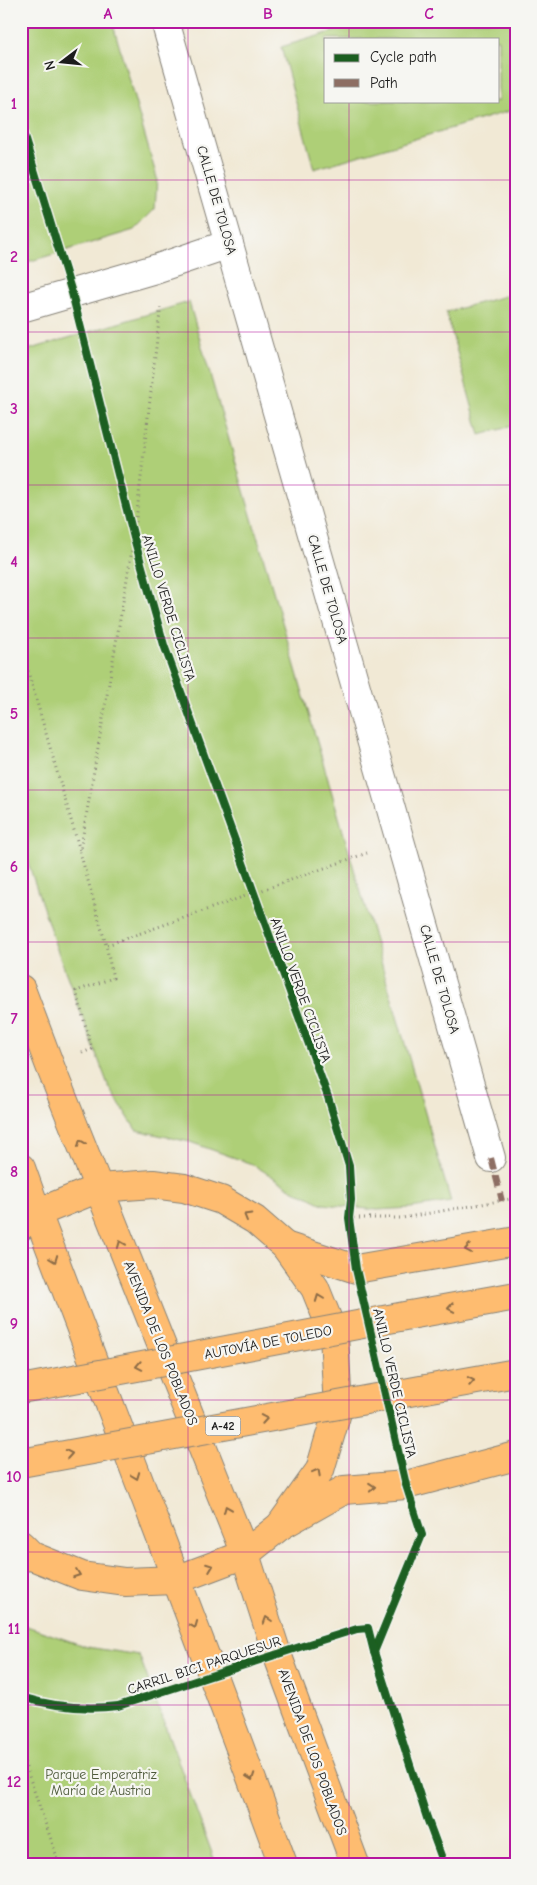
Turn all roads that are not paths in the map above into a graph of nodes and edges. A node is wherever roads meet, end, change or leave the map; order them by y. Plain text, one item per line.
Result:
1 (165, 21) edge
2 (229, 244) junction
3 (21, 308) edge
4 (21, 989) edge
5 (491, 1158) dead end
6 (21, 1168) edge
7 (99, 1188) junction
8 (29, 1219) edge
9 (516, 1241) edge
10 (285, 1246) junction
11 (516, 1296) edge
12 (516, 1373) edge
13 (21, 1389) edge
14 (516, 1456) edge
15 (21, 1463) edge
16 (280, 1526) junction
17 (25, 1552) edge
18 (245, 1554) junction
19 (176, 1580) junction
20 (283, 1864) edge
21 (355, 1864) edge

1 - 2 street, CALLE DE TOLOSA
2 - 3 street
2 - 5 street, CALLE DE TOLOSA
7 -> 4 main road, AVENIDA DE LOS POBLADOS
6 - 8 main road
7 - 8 main road
10 -> 7 main road
18 -> 7 main road, AVENIDA DE LOS POBLADOS
8 -> 19 main road
9 -> 10 main road
16 -> 10 main road
11 -> 13 main road, AUTOVÍA DE TOLEDO, bridge
15 -> 12 main road, A-42, bridge
16 -> 14 main road
16 - 18 main road
17 -> 19 main road
19 -> 18 main road
21 -> 18 main road, AVENIDA DE LOS POBLADOS
19 -> 20 main road

